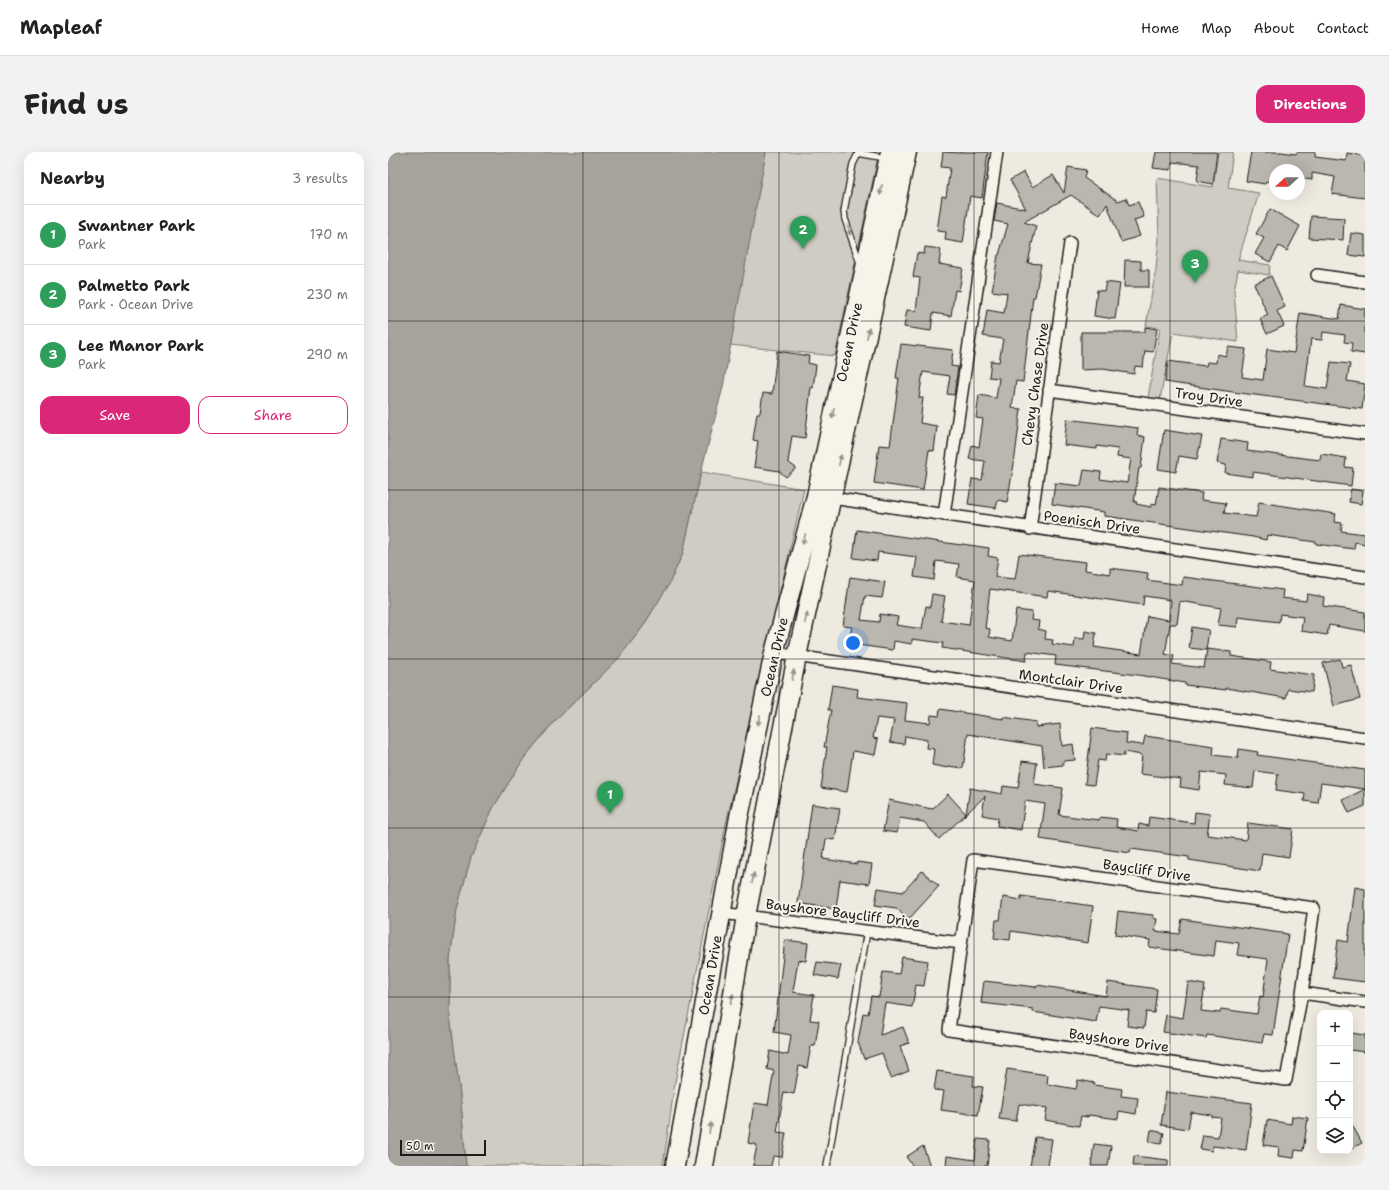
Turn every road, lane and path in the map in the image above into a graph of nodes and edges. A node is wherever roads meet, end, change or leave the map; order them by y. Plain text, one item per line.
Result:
1 (858, 152) edge
2 (907, 152) edge
3 (997, 152) edge
4 (892, 164) edge
5 (1070, 243) dead end
6 (864, 272) junction
7 (1318, 275) dead end
8 (1365, 282) edge
9 (848, 385) junction
10 (1049, 390) junction
11 (1365, 434) edge
12 (824, 497) junction
13 (944, 516) junction
14 (1030, 528) junction
15 (1365, 577) edge
16 (774, 653) junction
17 (797, 656) junction
18 (1365, 738) edge
19 (750, 765) junction
20 (775, 769) junction
21 (721, 913) junction
22 (746, 916) junction
23 (867, 931) junction
24 (961, 943) junction
25 (1302, 993) junction
26 (1365, 1002) edge
27 (676, 1166) edge
28 (704, 1166) edge
29 (827, 1166) edge

1 - 4 lane
1 -> 6 lane
2 - 4 main road, Ocean Drive
3 - 13 street
4 -> 6 main road, Ocean Drive
9 -> 4 main road, Ocean Drive
5 - 10 street, Chevy Chase Drive
6 - 9 main road, Ocean Drive
7 - 8 street
9 - 12 main road, Ocean Drive
10 - 11 street, Troy Drive
10 - 14 street, Chevy Chase Drive
12 - 13 street, Poenisch Drive
12 -> 16 main road, Ocean Drive
17 -> 12 main road, Ocean Drive
13 - 14 street, Poenisch Drive
14 - 15 street, Poenisch Drive
16 - 17 street, Montclair Drive
16 -> 19 main road, Ocean Drive
17 - 18 street, Montclair Drive
20 -> 17 main road, Ocean Drive
19 - 20 main road
19 - 21 main road, Ocean Drive
22 -> 20 main road, Ocean Drive
21 - 22 street, Bayshore Baycliff Drive
21 - 27 main road, Ocean Drive
22 - 23 street, Bayshore Baycliff Drive
28 -> 22 main road, Ocean Drive
23 - 24 street, Bayshore Baycliff Drive
23 - 29 lane
24 - 25 street, Baycliff Drive
24 - 25 street, Bayshore Drive
25 - 26 street

